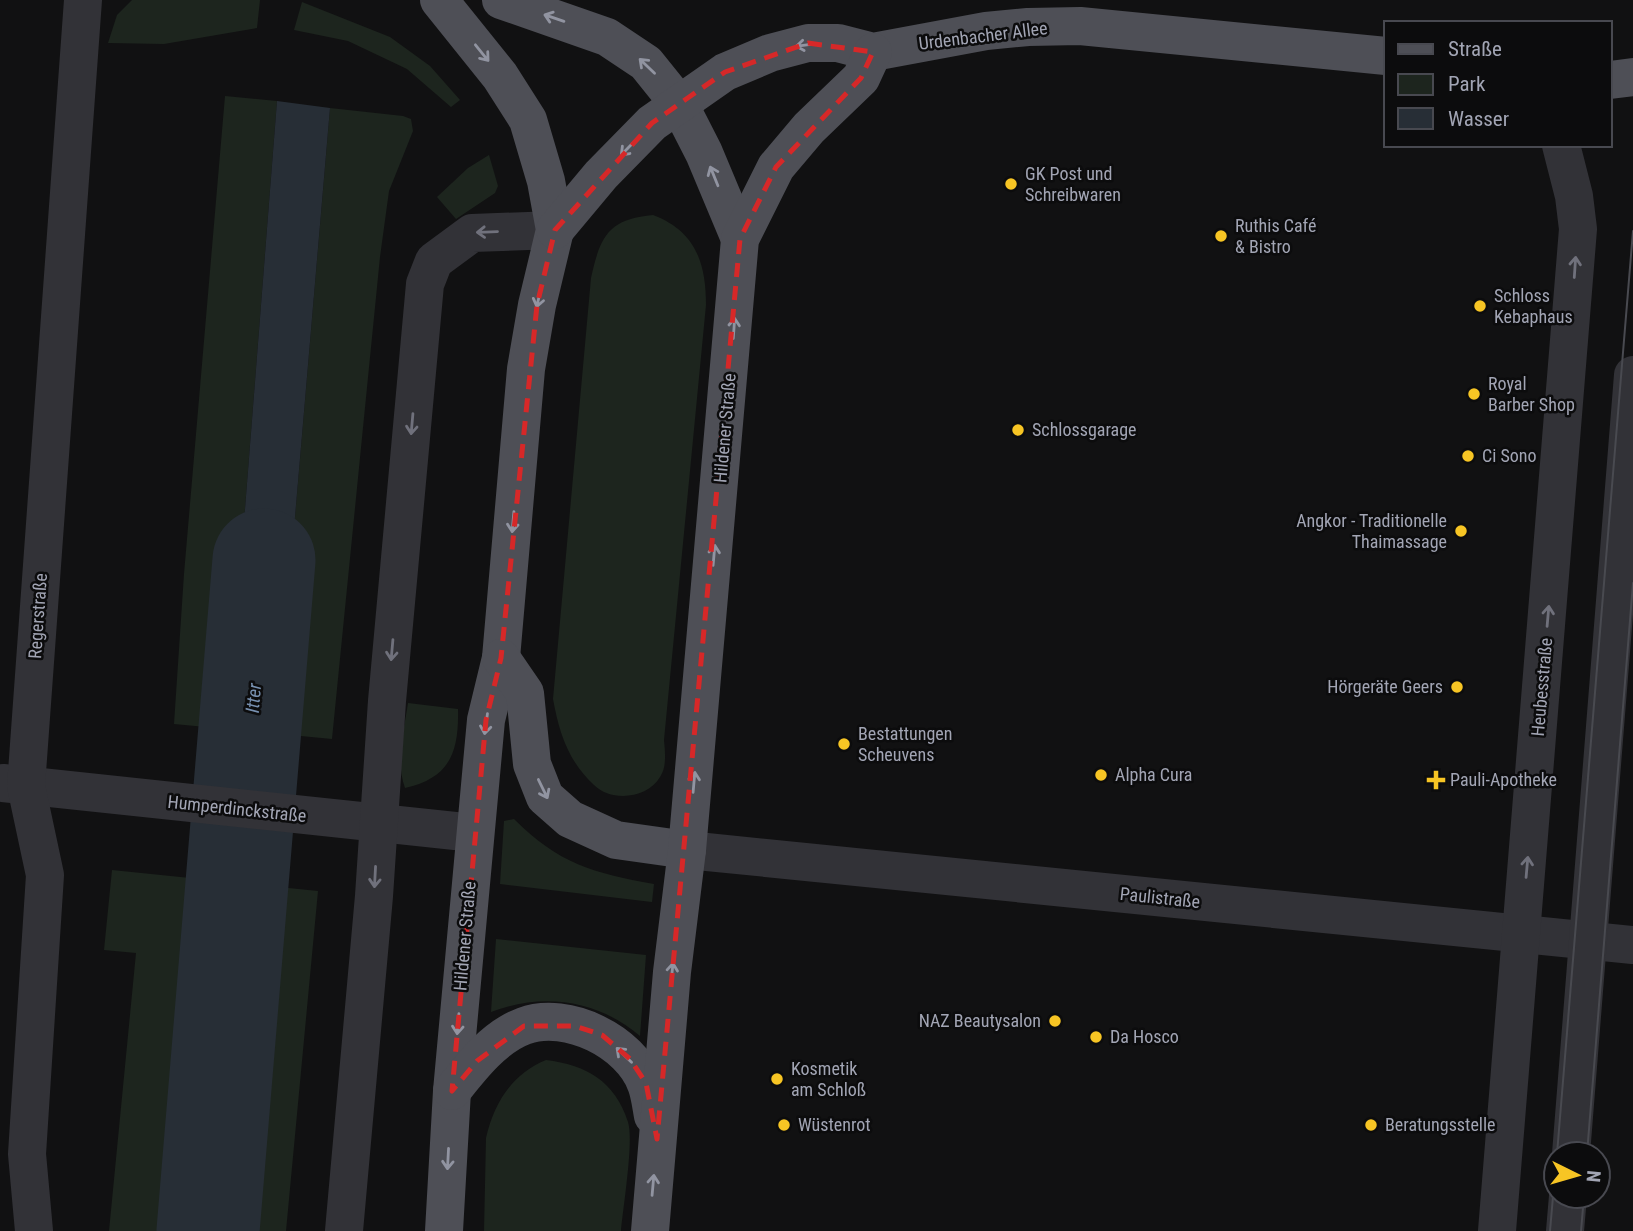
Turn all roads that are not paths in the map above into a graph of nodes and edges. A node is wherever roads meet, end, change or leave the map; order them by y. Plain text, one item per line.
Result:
1 (83, 0) edge
2 (439, 0) edge
3 (501, 0) edge
4 (873, 52) junction
5 (1384, 56) edge
6 (1633, 77) edge
7 (1612, 80) edge
8 (679, 104) junction
9 (1562, 147) edge
10 (555, 230) junction
11 (740, 239) junction
12 (1633, 375) edge
13 (501, 658) junction
14 (13, 784) edge
15 (363, 822) junction
16 (474, 833) junction
17 (687, 850) junction
18 (1521, 935) junction
19 (1589, 941) junction
20 (1633, 945) edge
21 (452, 1091) junction
22 (657, 1139) junction
23 (1572, 1140) edge
24 (1567, 1210) edge
25 (34, 1231) edge
26 (344, 1231) edge
27 (444, 1231) edge
28 (650, 1231) edge
29 (1497, 1231) edge
30 (1565, 1231) edge

1 - 14 street, Regerstraße
2 -> 10 main road, Hildener Straße
8 -> 3 main road
4 - 5 main road, Urdenbacher Allee
4 -> 8 main road, Urdenbacher Allee
4 - 11 main road, Hildener Straße
6 - 7 main road
8 -> 10 main road, Urdenbacher Allee
11 -> 8 main road
18 -> 9 street, Heubesstraße
10 -> 13 main road, Hildener Straße
10 -> 15 street
17 -> 11 main road, Hildener Straße
12 - 19 street
13 -> 16 main road, Hildener Straße
13 -> 17 main road
14 - 15 street, Humperdinckstraße
14 - 25 street, Regerstraße
15 - 16 street, Humperdinckstraße
15 -> 26 street
16 -> 21 main road, Hildener Straße
17 - 18 street, Paulistraße
22 -> 17 main road, Hildener Straße
18 - 19 street, Paulistraße
18 - 29 street, Heubesstraße
19 - 20 street, Paulistraße
19 - 23 street
22 -> 21 main road, Hildener Straße
21 -> 27 main road, Hildener Straße
28 -> 22 main road, Hildener Straße
24 - 30 street

